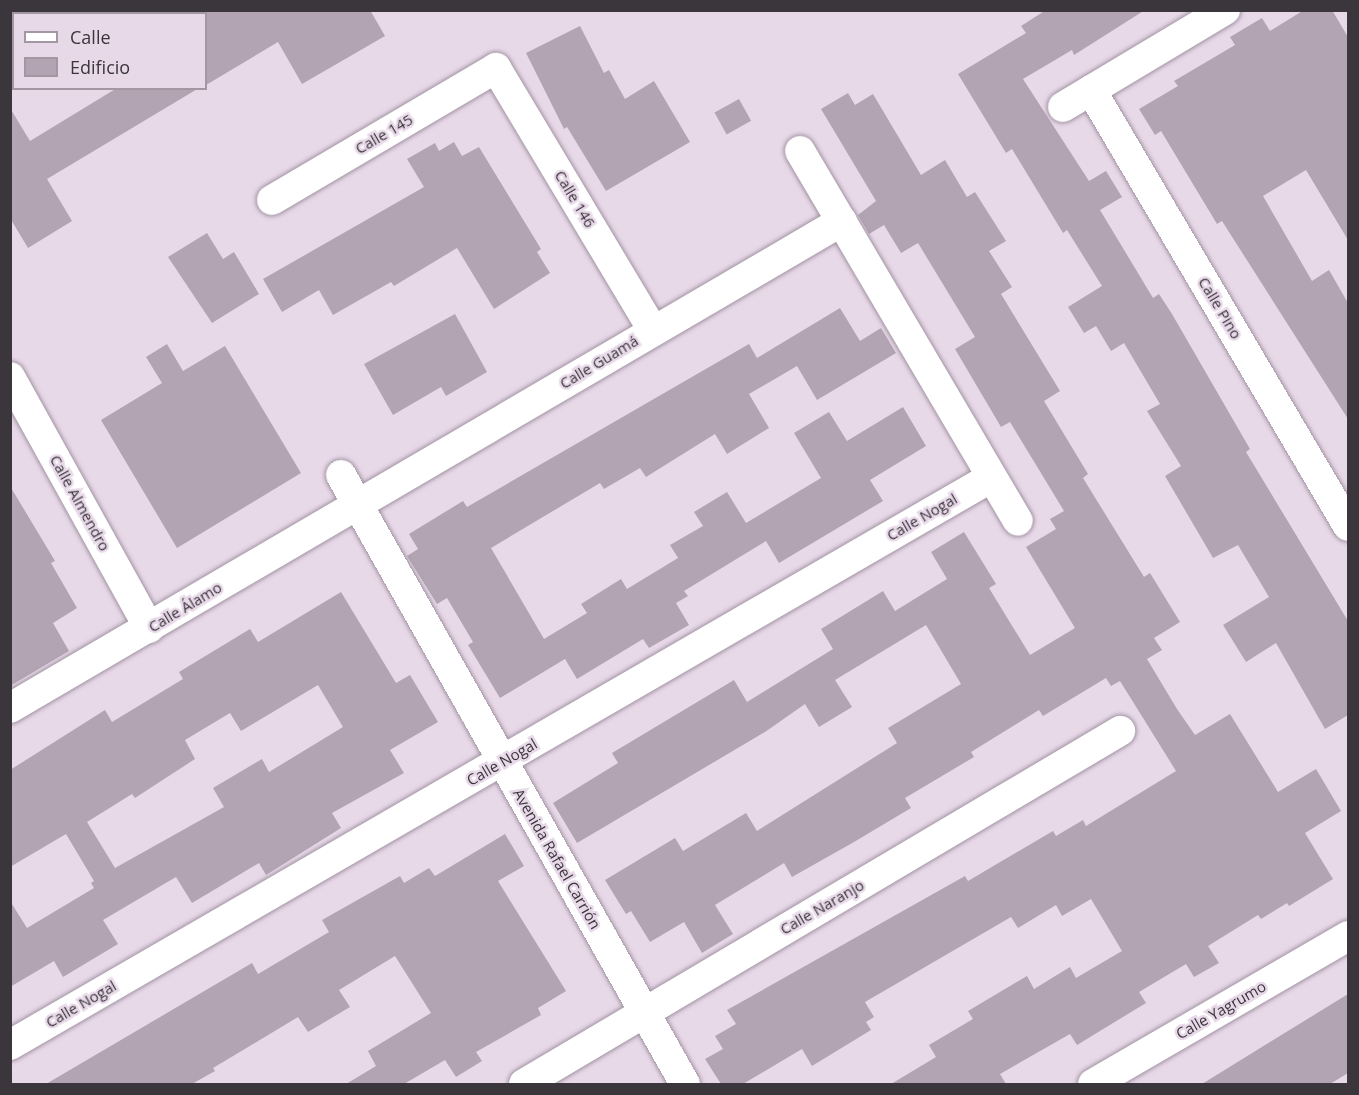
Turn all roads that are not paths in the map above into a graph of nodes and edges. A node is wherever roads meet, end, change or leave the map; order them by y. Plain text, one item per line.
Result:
1 (1225, 10) edge
2 (496, 68) joint
3 (1091, 90) junction
4 (1063, 107) dead end
5 (800, 151) dead end
6 (272, 200) dead end
7 (842, 221) junction
8 (653, 330) junction
9 (10, 377) edge
10 (341, 475) dead end
11 (992, 477) junction
12 (358, 505) junction
13 (1018, 521) dead end
14 (1348, 526) edge
15 (149, 628) junction
16 (10, 708) edge
17 (1120, 731) dead end
18 (501, 762) junction
19 (1348, 936) edge
20 (644, 1012) junction
21 (10, 1045) edge
22 (524, 1084) edge
23 (686, 1084) edge
24 (1093, 1084) edge

1 - 3 street
2 - 6 street, Calle 145
2 - 8 street, Calle 146
3 - 4 street
3 - 14 street, Calle Pino
5 - 7 street
7 - 8 street, Calle Guamá
7 - 11 street
8 - 12 street, Calle Guamá
9 - 15 street, Calle Almendro
10 - 12 street, Avenida Rafael Carrión
11 - 13 street
11 - 18 street, Calle Nogal
12 - 15 street, Calle Álamo
12 - 18 street, Avenida Rafael Carrión
15 - 16 street, Calle Álamo
17 - 20 street, Calle Naranjo
18 - 20 street, Avenida Rafael Carrión
18 - 21 street, Calle Nogal
19 - 24 street, Calle Yagrumo
20 - 22 street, Calle Naranjo
20 - 23 street, Avenida Rafael Carrión

